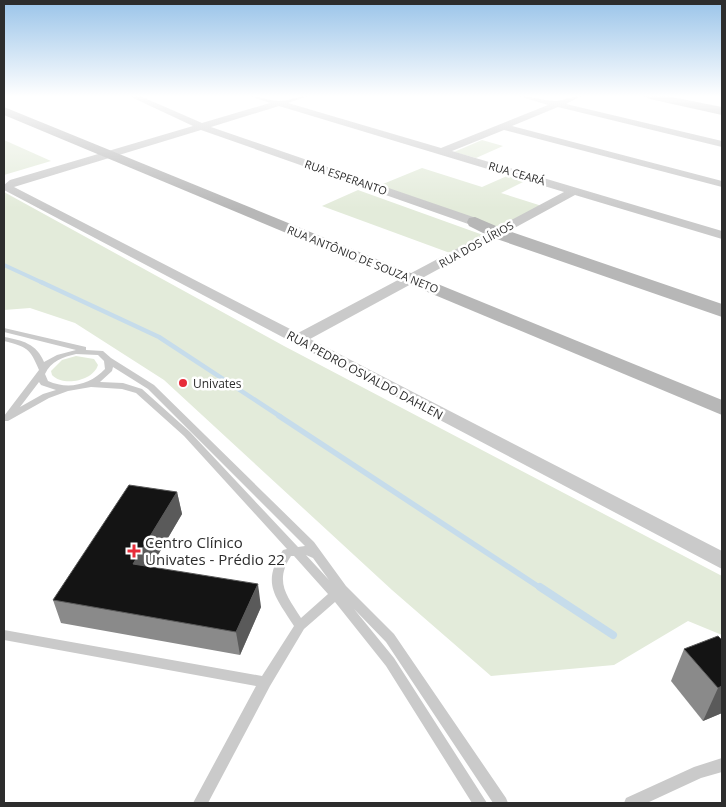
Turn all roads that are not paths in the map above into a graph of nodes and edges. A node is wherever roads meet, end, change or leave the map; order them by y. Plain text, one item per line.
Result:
1 (59, 134) edge
2 (180, 134) edge
3 (222, 134) edge
4 (383, 134) edge
5 (487, 134) edge
6 (529, 134) edge
7 (680, 134) edge
8 (722, 144) edge
9 (444, 151) junction
10 (108, 154) junction
11 (722, 184) edge
12 (576, 190) junction
13 (475, 222) joint
14 (500, 231) junction
15 (722, 235) edge
16 (631, 276) junction
17 (412, 279) junction
18 (722, 303) edge
19 (722, 311) edge
20 (4, 330) edge
21 (4, 339) edge
22 (297, 340) junction
23 (92, 352) junction
24 (108, 360) junction
25 (41, 372) junction
26 (90, 384) junction
27 (66, 389) junction
28 (722, 408) edge
29 (4, 420) edge
30 (293, 550) junction
31 (319, 555) junction
32 (722, 561) edge
33 (339, 592) junction
34 (300, 626) junction
35 (4, 635) edge
36 (265, 682) junction
37 (722, 765) edge
38 (200, 803) edge
39 (480, 803) edge
40 (501, 803) edge
41 (631, 803) edge

1 - 10 street, RUA ANTÔNIO DE SOUZA NETO
2 - 10 street
3 - 13 street, RUA ESPERANTO
4 - 9 street, RUA CEARÁ
5 - 9 street
6 - 11 street
7 - 8 street
9 - 12 street, RUA CEARÁ
10 - 17 street, RUA ANTÔNIO DE SOUZA NETO
10 - 22 street, RUA PEDRO OSVALDO DAHLEN
12 - 14 street, RUA DOS LÍRIOS
12 - 15 street, RUA CEARÁ
13 - 14 street, RUA ESPERANTO
14 - 16 street, RUA ESPERANTO
14 - 17 street, RUA DOS LÍRIOS
16 - 18 street, RUA ESPERANTO
16 - 19 street, RUA ESPERANTO
17 - 22 street, RUA DOS LÍRIOS
17 - 28 street, RUA ANTÔNIO DE SOUZA NETO
20 - 23 lane
21 - 25 lane
22 - 32 street, RUA PEDRO OSVALDO DAHLEN
23 - 24 lane
23 - 25 lane
24 - 26 lane
24 - 31 lane
25 - 27 lane
25 - 29 lane
26 - 27 lane
26 - 30 lane
27 - 29 lane
30 - 31 lane
30 - 33 lane
30 - 34 lane
31 - 33 lane
33 - 34 lane
33 - 39 lane
33 - 40 lane
34 - 36 lane
35 - 36 lane
36 - 38 lane
37 - 41 lane

